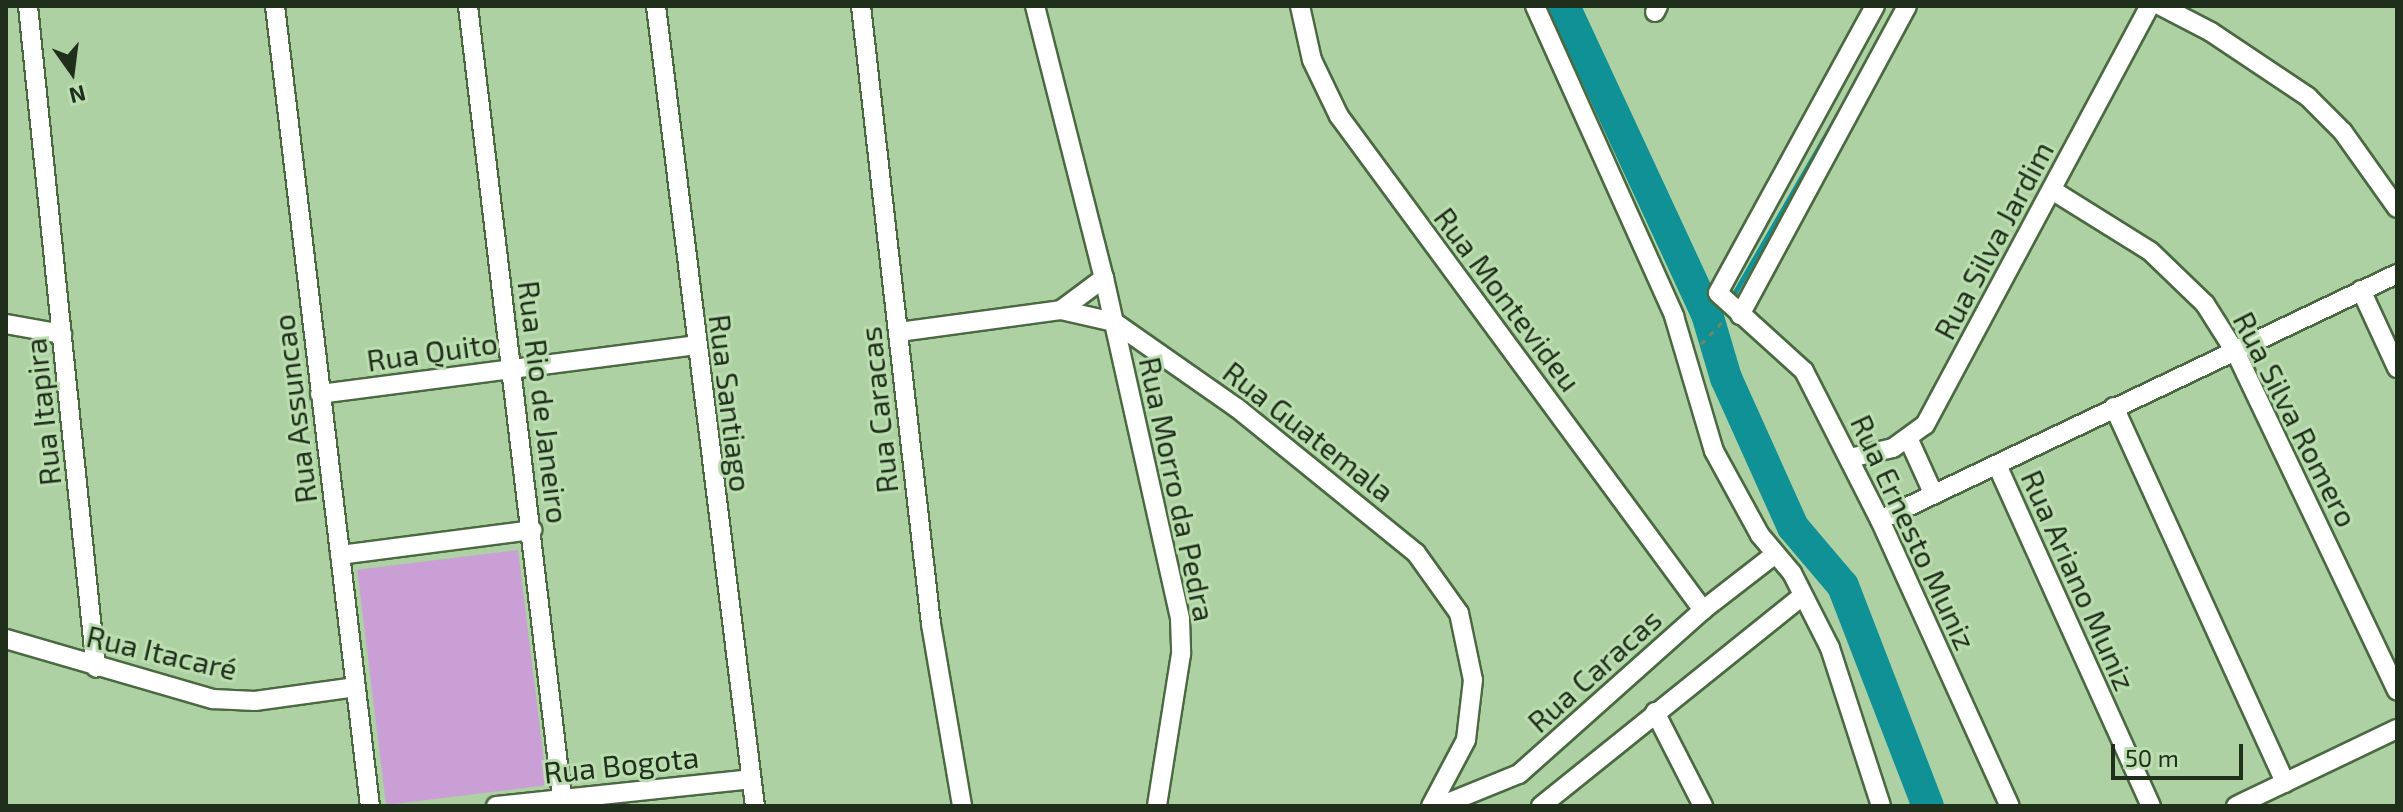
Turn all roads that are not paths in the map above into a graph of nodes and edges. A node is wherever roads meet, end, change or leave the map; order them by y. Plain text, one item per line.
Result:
1 (28, 6) edge
2 (275, 6) edge
3 (468, 6) edge
4 (656, 6) edge
5 (861, 6) edge
6 (1035, 6) edge
7 (1300, 6) edge
8 (1535, 6) edge
9 (1875, 6) edge
10 (1907, 6) edge
11 (2150, 6) edge
12 (2161, 6) edge
13 (2052, 190) junction
14 (2397, 208) edge
15 (2397, 274) edge
16 (1104, 278) junction
17 (2361, 290) junction
18 (1061, 310) junction
19 (1734, 313) junction
20 (1114, 322) junction
21 (6, 324) edge
22 (899, 332) junction
23 (62, 334) junction
24 (695, 345) junction
25 (2236, 353) junction
26 (2397, 368) edge
27 (510, 369) junction
28 (320, 394) junction
29 (2114, 407) junction
30 (1909, 440) junction
31 (1850, 458) junction
32 (1997, 465) junction
33 (1934, 495) junction
34 (1880, 520) junction
35 (532, 530) junction
36 (340, 555) junction
37 (1774, 555) junction
38 (1801, 597) junction
39 (1703, 610) junction
40 (6, 639) edge
41 (96, 668) junction
42 (356, 687) junction
43 (2397, 691) edge
44 (1655, 712) junction
45 (2397, 729) edge
46 (751, 779) junction
47 (2285, 783) junction
48 (563, 801) edge
49 (533, 803) edge
50 (370, 806) edge
51 (496, 806) edge
52 (755, 806) edge
53 (962, 806) edge
54 (1157, 806) edge
55 (1431, 806) edge
56 (1440, 806) edge
57 (1541, 806) edge
58 (1703, 806) edge
59 (1881, 806) edge
60 (2010, 806) edge
61 (2151, 806) edge
62 (2236, 806) edge

1 - 23 street, Rua Itapira
2 - 28 street, Rua Assuncao
3 - 27 street, Rua Rio de Janeiro
4 - 24 street, Rua Santiago
5 - 22 street, Rua Caracas
6 - 16 street, Rua Morro da Pedra
7 - 39 street, Rua Montevideu
8 - 37 street
9 - 19 street, Rua Ernesto Muniz
10 - 19 street
11 - 13 street, Rua Silva Jardim
12 - 14 street
13 - 25 street, Rua Silva Romero
13 - 30 street, Rua Silva Jardim
15 - 17 street
16 - 18 street
16 - 20 street, Rua Morro da Pedra
17 - 25 street
17 - 26 street
18 - 20 street, Rua Guatemala
18 - 22 street, Rua Guatemala
19 - 31 street, Rua Ernesto Muniz
20 - 54 street, Rua Morro da Pedra
20 - 55 street, Rua Guatemala
21 - 23 street
22 - 53 street, Rua Caracas
23 - 41 street, Rua Itapira
24 - 27 street, Rua Quito
24 - 46 street, Rua Santiago
25 - 29 street
25 - 43 street, Rua Silva Romero
27 - 28 street, Rua Quito
27 - 35 street, Rua Rio de Janeiro
28 - 36 street, Rua Assuncao
29 - 32 street
29 - 47 street
30 - 31 street
30 - 33 street
31 - 34 street, Rua Ernesto Muniz
32 - 33 street
32 - 61 street, Rua Ariano Muniz
33 - 34 street
34 - 60 street, Rua Ernesto Muniz
35 - 36 street
35 - 48 street, Rua Rio de Janeiro
36 - 42 street, Rua Assuncao
37 - 38 street
37 - 39 street, Rua Caracas
38 - 44 street
38 - 59 street
39 - 56 street, Rua Caracas
40 - 41 street, Rua Itacaré
41 - 42 street, Rua Itacaré
42 - 50 street, Rua Assuncao
44 - 57 street
44 - 58 street
45 - 47 street
46 - 48 street, Rua Bogota
46 - 52 street, Rua Santiago
47 - 62 street
48 - 49 street, Rua Bogota
49 - 51 street, Rua Bogota

